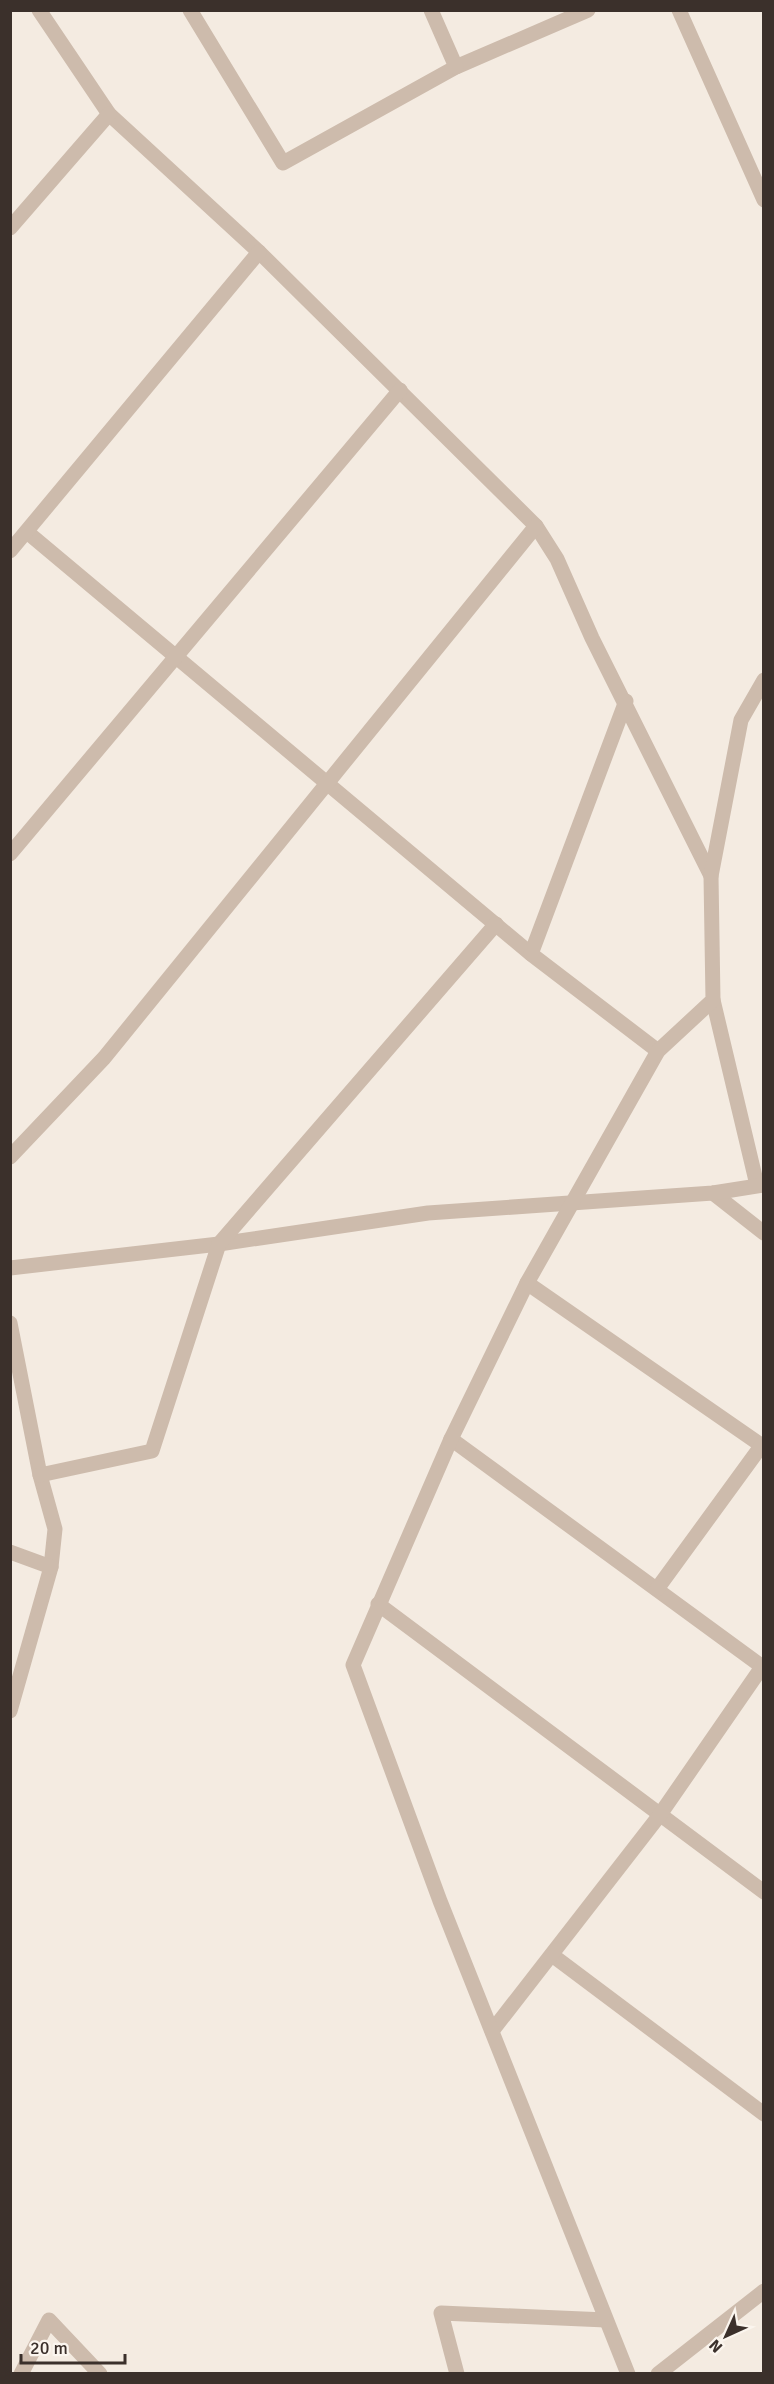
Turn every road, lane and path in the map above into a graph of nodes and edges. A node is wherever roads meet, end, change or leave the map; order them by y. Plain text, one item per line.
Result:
1 (39, 10) edge
2 (190, 10) edge
3 (431, 10) edge
4 (588, 10) edge
5 (679, 10) edge
6 (456, 67) junction
7 (109, 114) junction
8 (764, 200) edge
9 (10, 228) edge
10 (259, 252) junction
11 (400, 390) junction
12 (536, 526) junction
13 (27, 532) junction
14 (10, 551) edge
15 (174, 656) junction
16 (764, 680) edge
17 (626, 702) junction
18 (324, 784) junction
19 (10, 854) edge
20 (711, 876) junction
21 (496, 924) junction
22 (531, 954) junction
23 (713, 1000) junction
24 (658, 1051) junction
25 (10, 1157) edge
26 (760, 1185) edge
27 (713, 1193) junction
28 (572, 1202) junction
29 (764, 1233) edge
30 (219, 1244) junction
31 (10, 1268) edge
32 (526, 1282) junction
33 (10, 1323) edge
34 (17, 1391) edge
35 (451, 1439) junction
36 (763, 1446) edge
37 (40, 1475) junction
38 (10, 1552) edge
39 (51, 1567) junction
40 (657, 1589) junction
41 (378, 1604) junction
42 (763, 1668) edge
43 (10, 1711) edge
44 (659, 1816) junction
45 (764, 1892) edge
46 (552, 1955) junction
47 (492, 2031) junction
48 (764, 2115) edge
49 (764, 2291) edge
50 (606, 2319) junction
51 (21, 2373) edge
52 (100, 2373) edge
53 (457, 2373) edge
54 (628, 2373) edge
55 (658, 2373) edge

1 - 7 street
2 - 6 street
3 - 6 street
4 - 6 street
5 - 8 street
7 - 9 street
7 - 10 street
10 - 11 street
10 - 13 street
11 - 12 street
11 - 15 street
12 - 17 street
12 - 18 street
13 - 14 street
13 - 15 street
15 - 18 street
15 - 19 street
16 - 20 street
17 - 20 street
17 - 22 street
18 - 21 street
18 - 25 street
20 - 23 street
21 - 22 street
21 - 30 street
22 - 24 street
23 - 24 street
23 - 26 street
24 - 28 street
26 - 27 street
27 - 28 street
27 - 29 street
28 - 30 street
28 - 32 street
30 - 31 street
30 - 37 street
32 - 35 street
32 - 36 street
33 - 34 street
34 - 37 street
35 - 40 street
35 - 41 street
36 - 40 street
37 - 39 street
38 - 39 street
39 - 43 street
40 - 42 street
41 - 44 street
41 - 47 street
42 - 44 street
44 - 45 street
44 - 46 street
46 - 47 street
46 - 48 street
47 - 50 street
49 - 55 street
50 - 53 street
50 - 54 street
51 - 52 street

